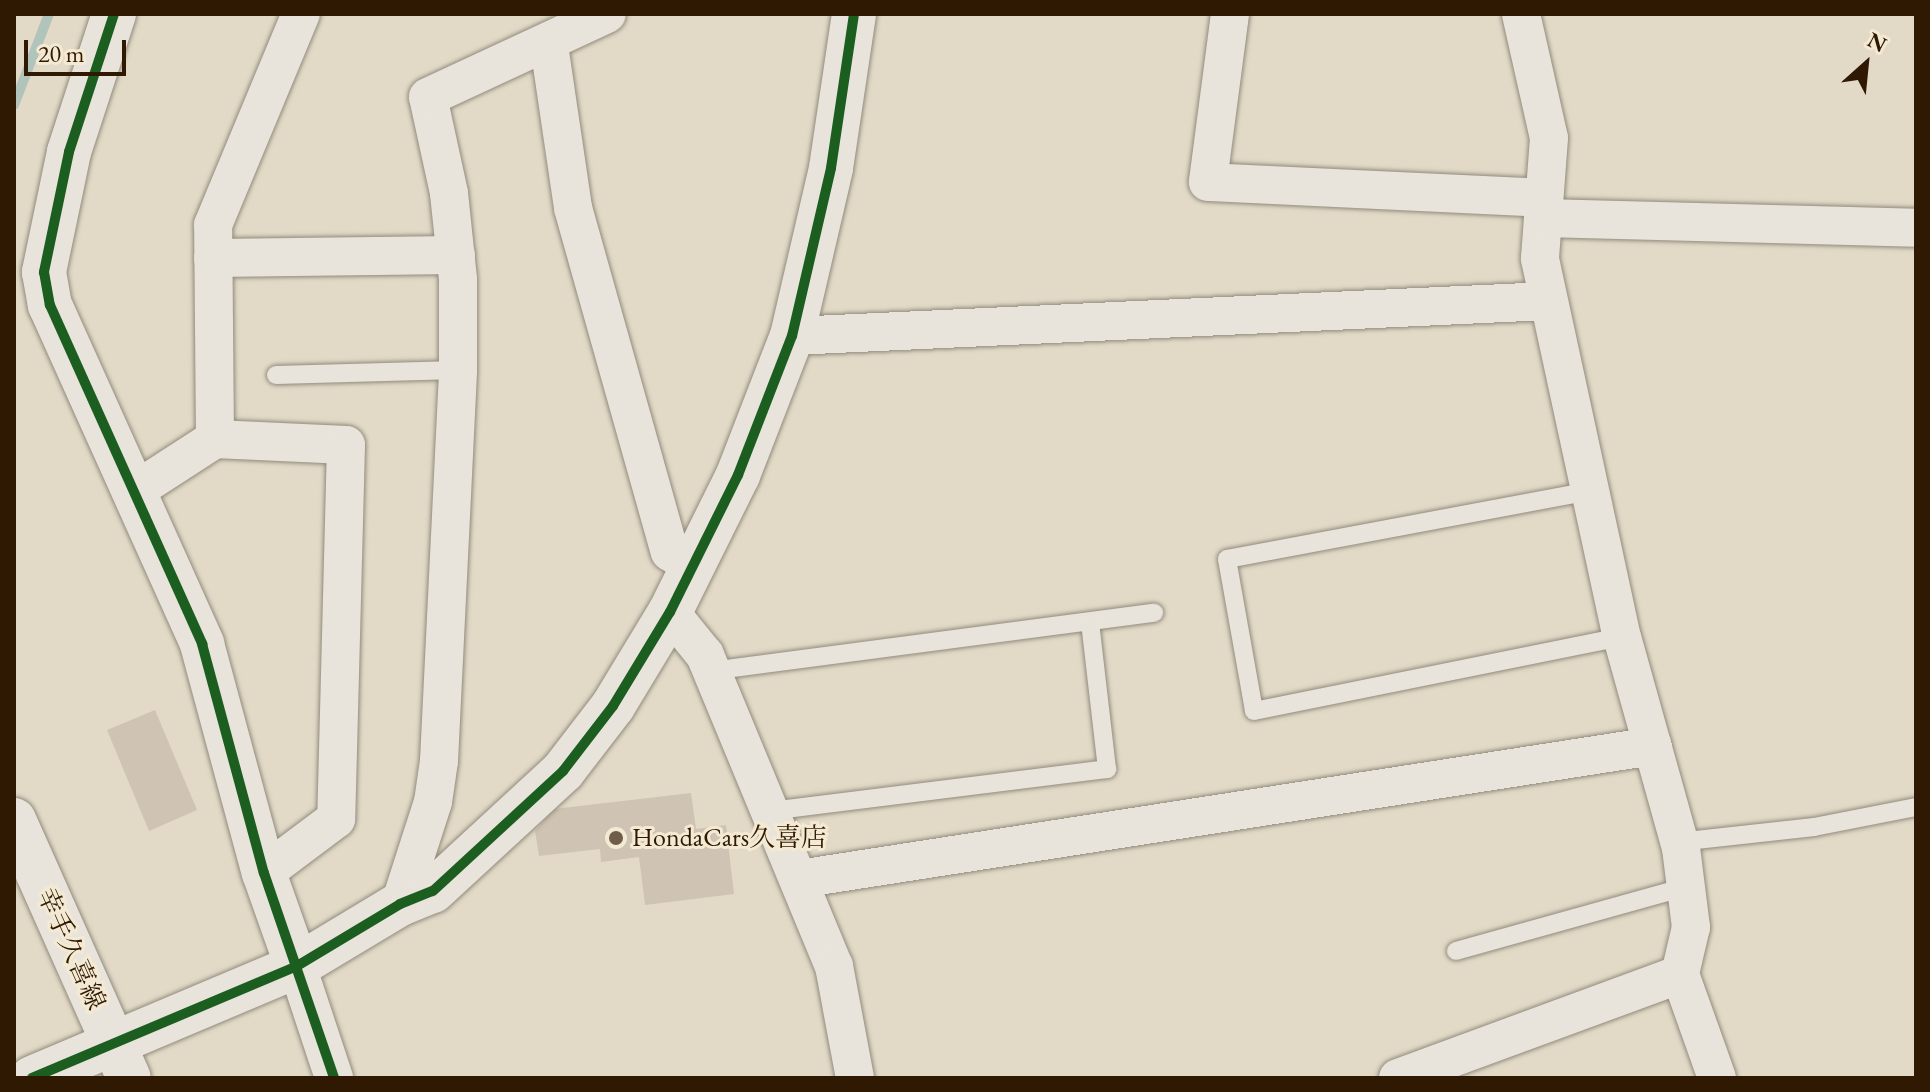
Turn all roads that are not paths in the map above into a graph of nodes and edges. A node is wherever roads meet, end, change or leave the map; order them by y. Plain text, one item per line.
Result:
1 (114, 14) edge
2 (301, 14) edge
3 (607, 14) edge
4 (854, 14) edge
5 (1230, 14) edge
6 (1521, 14) edge
7 (549, 45) junction
8 (1544, 208) junction
9 (1916, 228) edge
10 (456, 255) junction
11 (213, 258) junction
12 (1548, 301) junction
13 (792, 336) junction
14 (458, 370) junction
15 (276, 375) dead end
16 (215, 439) junction
17 (1590, 491) junction
18 (133, 492) junction
19 (694, 566) junction
20 (670, 612) junction
21 (1154, 613) dead end
22 (1090, 622) junction
23 (1622, 637) junction
24 (711, 671) junction
25 (1653, 746) junction
26 (1916, 807) edge
27 (770, 811) junction
28 (14, 820) edge
29 (1681, 848) junction
30 (264, 873) junction
31 (799, 879) junction
32 (1685, 887) junction
33 (400, 904) junction
34 (1456, 951) dead end
35 (297, 966) junction
36 (1680, 974) junction
37 (121, 1061) edge
38 (32, 1078) edge
39 (334, 1078) edge
40 (855, 1078) edge
41 (1398, 1078) edge
42 (1717, 1078) edge

1 - 18 street
2 - 11 street
3 - 7 street
4 - 13 street
5 - 8 street
6 - 8 street
7 - 10 street
7 - 19 street
8 - 9 street
8 - 12 street
10 - 11 street
10 - 14 street
11 - 16 street
12 - 13 street
12 - 17 street
13 - 19 street
14 - 15 lane
14 - 33 street
16 - 18 street
16 - 30 street
17 - 23 street
17 - 23 lane
18 - 30 street
19 - 20 street
20 - 24 street
20 - 33 street
21 - 22 lane
22 - 24 lane
22 - 27 lane
23 - 25 street
24 - 27 street
25 - 29 street
25 - 31 street
26 - 29 lane
27 - 31 street
28 - 37 street, 幸手久喜線
29 - 32 street
30 - 35 street
31 - 40 street
32 - 34 lane
32 - 36 street
33 - 35 street
35 - 37 street
35 - 39 street
36 - 41 street
36 - 42 street
37 - 38 street

